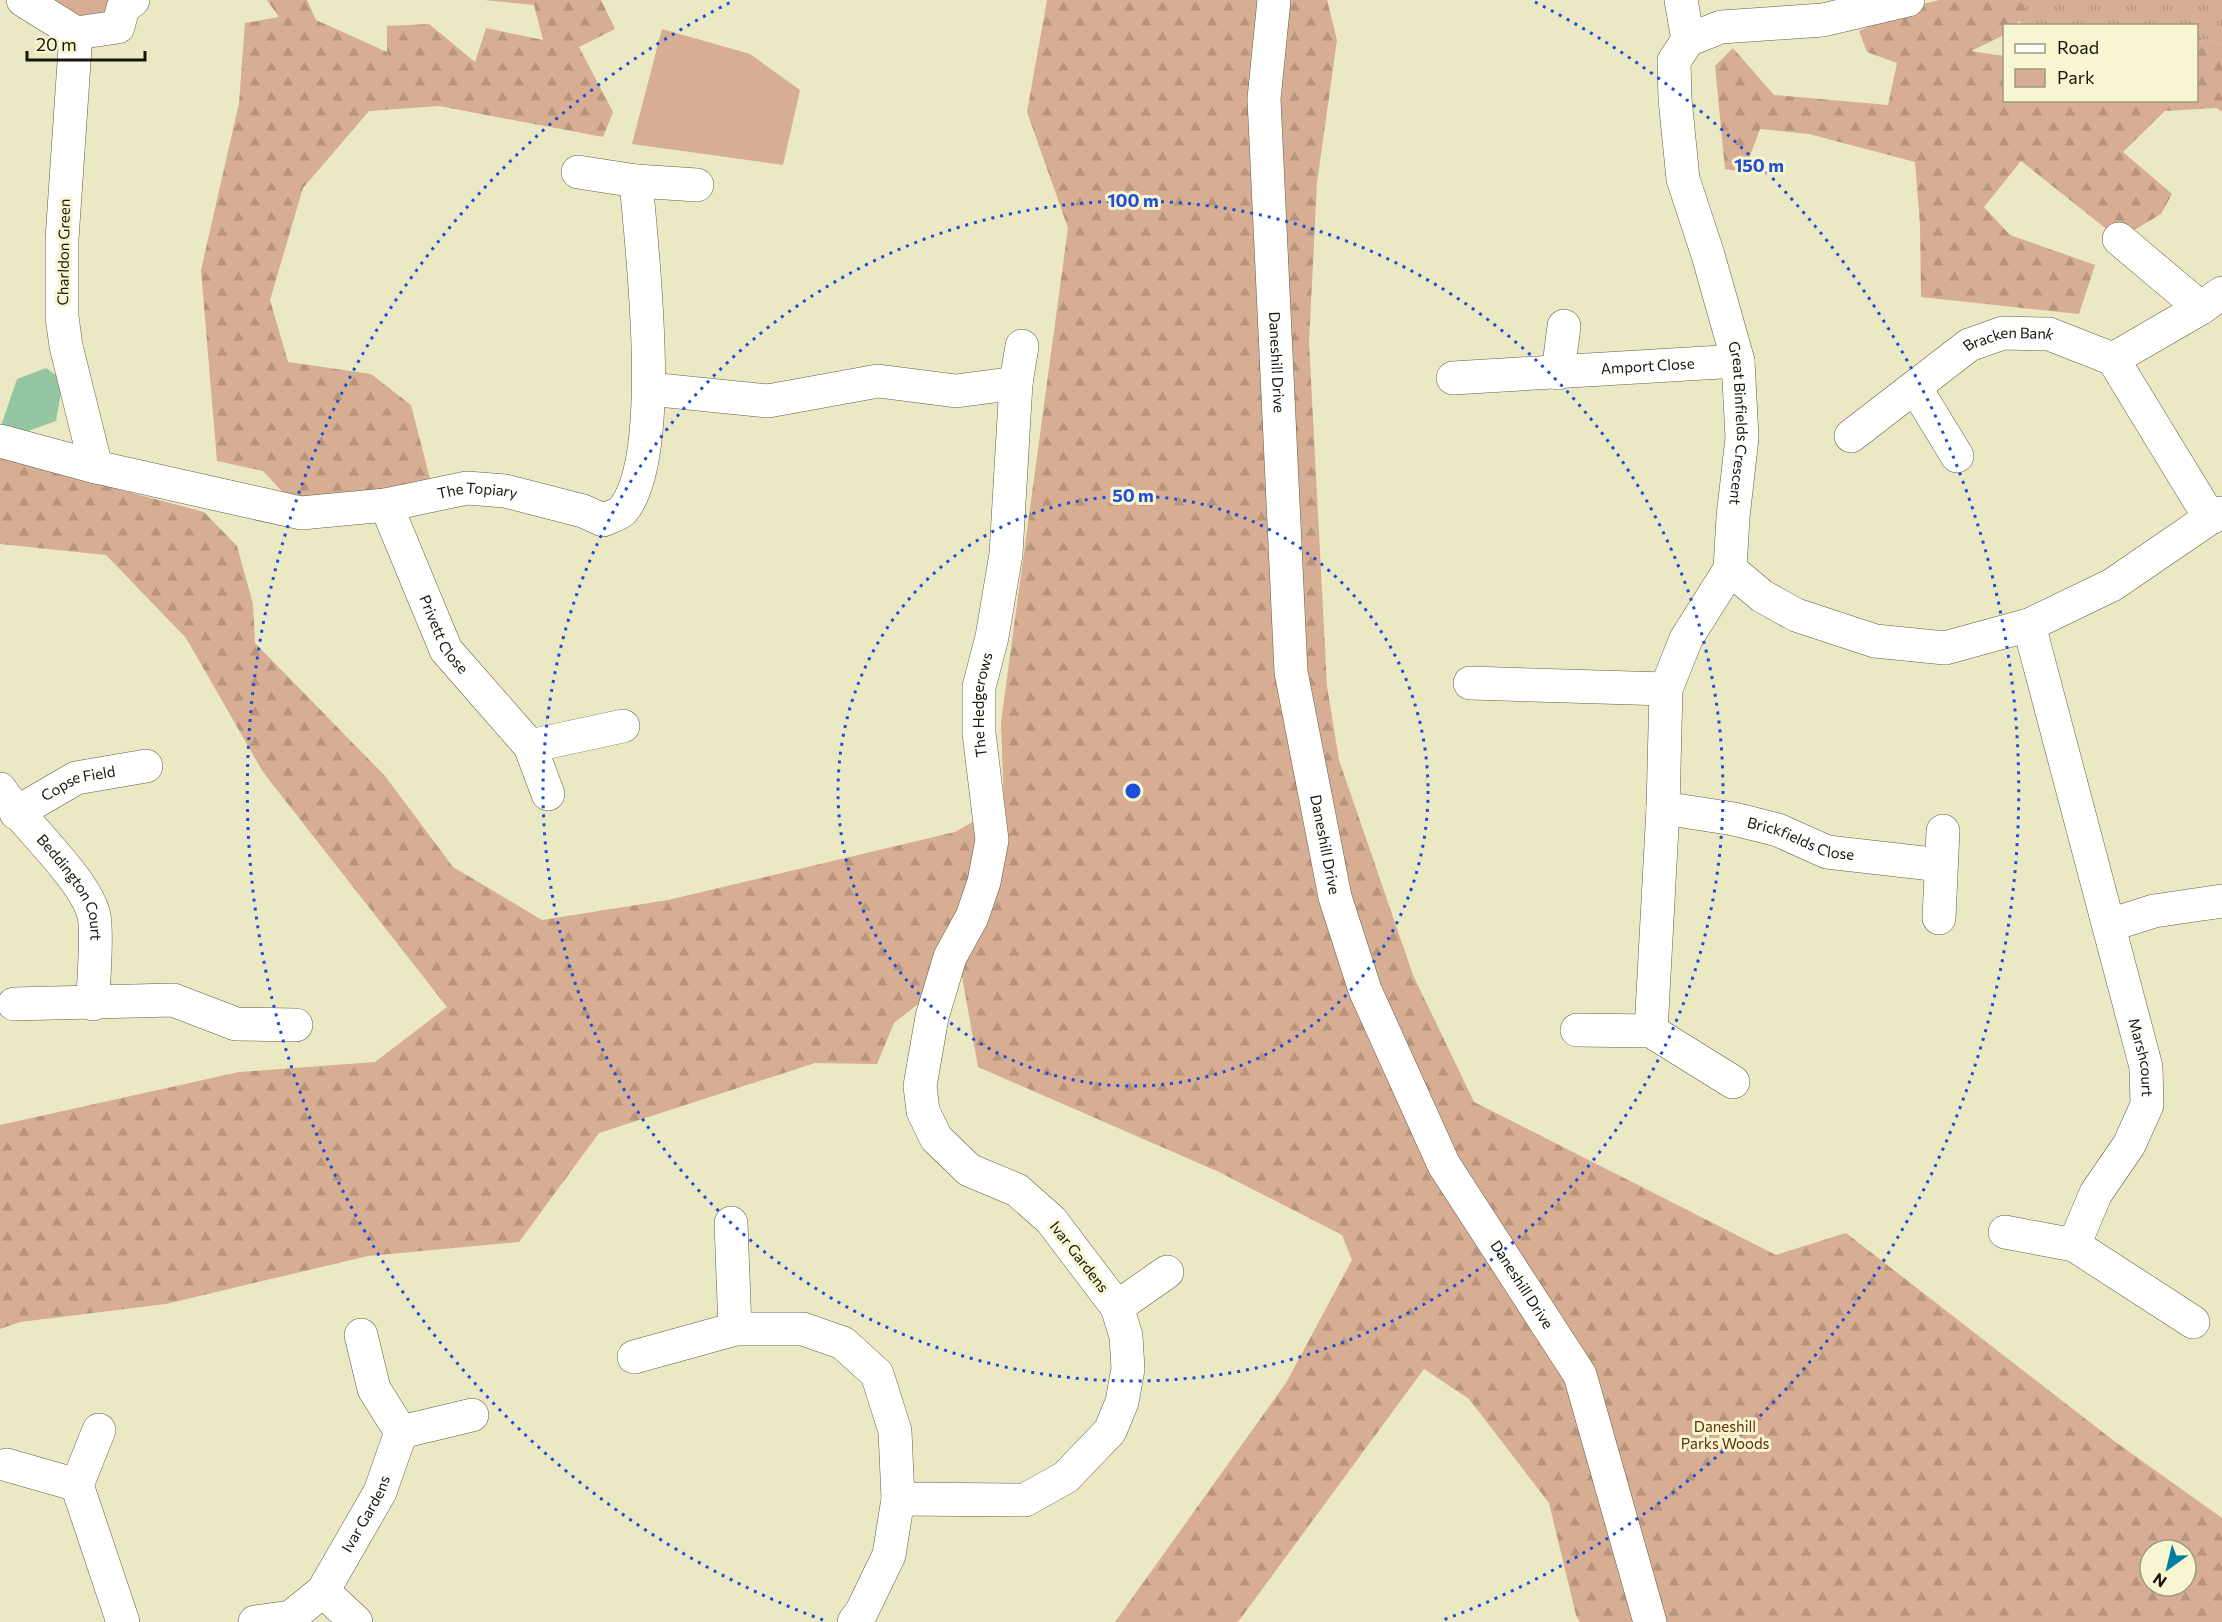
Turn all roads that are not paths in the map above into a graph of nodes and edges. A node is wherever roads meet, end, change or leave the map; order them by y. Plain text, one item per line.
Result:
1 (23, 0) edge
2 (1274, 0) edge
3 (1681, 0) edge
4 (1908, 0) edge
5 (126, 14) edge
6 (76, 33) junction
7 (1688, 40) junction
8 (578, 172) dead end
9 (636, 181) junction
10 (697, 185) dead end
11 (2118, 239) dead end
12 (2212, 300) edge
13 (1564, 326) dead end
14 (1022, 346) dead end
15 (2114, 359) junction
16 (1738, 361) junction
17 (1558, 373) junction
18 (1453, 378) dead end
19 (1016, 383) junction
20 (1916, 387) junction
21 (648, 389) junction
22 (1851, 436) dead end
23 (0, 441) edge
24 (1957, 456) dead end
25 (96, 467) junction
26 (386, 505) junction
27 (2216, 515) edge
28 (1730, 569) junction
29 (2029, 625) junction
30 (1470, 683) dead end
31 (1666, 689) junction
32 (623, 726) dead end
33 (530, 746) junction
34 (146, 766) dead end
35 (548, 794) dead end
36 (8, 801) edge
37 (1663, 808) junction
38 (1943, 831) dead end
39 (1941, 865) junction
40 (2222, 901) edge
41 (1939, 918) dead end
42 (2110, 926) junction
43 (14, 1004) dead end
44 (93, 1004) junction
45 (932, 1017) joint
46 (296, 1025) dead end
47 (1577, 1030) dead end
48 (1651, 1031) junction
49 (1732, 1082) dead end
50 (731, 1223) dead end
51 (2005, 1232) dead end
52 (2074, 1245) junction
53 (1167, 1272) dead end
54 (1117, 1307) junction
55 (2193, 1322) dead end
56 (735, 1329) junction
57 (361, 1335) dead end
58 (634, 1357) dead end
59 (472, 1415) dead end
60 (99, 1430) dead end
61 (401, 1432) junction
62 (7, 1465) dead end
63 (77, 1485) junction
64 (898, 1499) junction
65 (323, 1591) junction
66 (123, 1622) edge
67 (255, 1622) edge
68 (356, 1622) edge
69 (854, 1622) edge
70 (1650, 1622) edge

1 - 6 street
2 - 70 street, Daneshill Drive
3 - 7 street
4 - 7 street
5 - 6 street
6 - 25 street, Charldon Green
7 - 16 street, Great Binfields Crescent
8 - 9 street
9 - 10 street
9 - 21 street, The Topiary
11 - 12 street
12 - 15 street
13 - 17 street
14 - 19 street, The Hedgerows
15 - 20 street, Bracken Bank
15 - 27 street
16 - 17 street, Amport Close
16 - 28 street, Great Binfields Crescent
17 - 18 street, Amport Close
19 - 21 street
19 - 45 street, The Hedgerows
20 - 22 street, Bracken Bank
20 - 24 street
21 - 26 street, The Topiary
23 - 25 street, The Topiary
25 - 26 street, The Topiary
26 - 33 street, Privett Close
27 - 29 street
28 - 29 street
28 - 31 street
29 - 42 street, Marshcourt
30 - 31 street
31 - 37 street
32 - 33 street
33 - 35 street, Privett Close
34 - 36 street, Copse Field
36 - 44 street, Beddington Court
37 - 39 street, Brickfields Close
37 - 48 street
38 - 39 street
39 - 41 street
40 - 42 street
42 - 52 street, Marshcourt
43 - 44 street
44 - 46 street
45 - 54 street, Ivar Gardens
47 - 48 street
48 - 49 street
50 - 56 street
51 - 52 street
52 - 55 street
53 - 54 street, Ivar Gardens
54 - 64 street, Ivar Gardens
56 - 58 street
56 - 64 street
57 - 61 street
59 - 61 street
60 - 63 street
61 - 65 street, Ivar Gardens
62 - 63 street
63 - 66 street
64 - 69 street
65 - 67 street, Ivar Gardens
65 - 68 street

